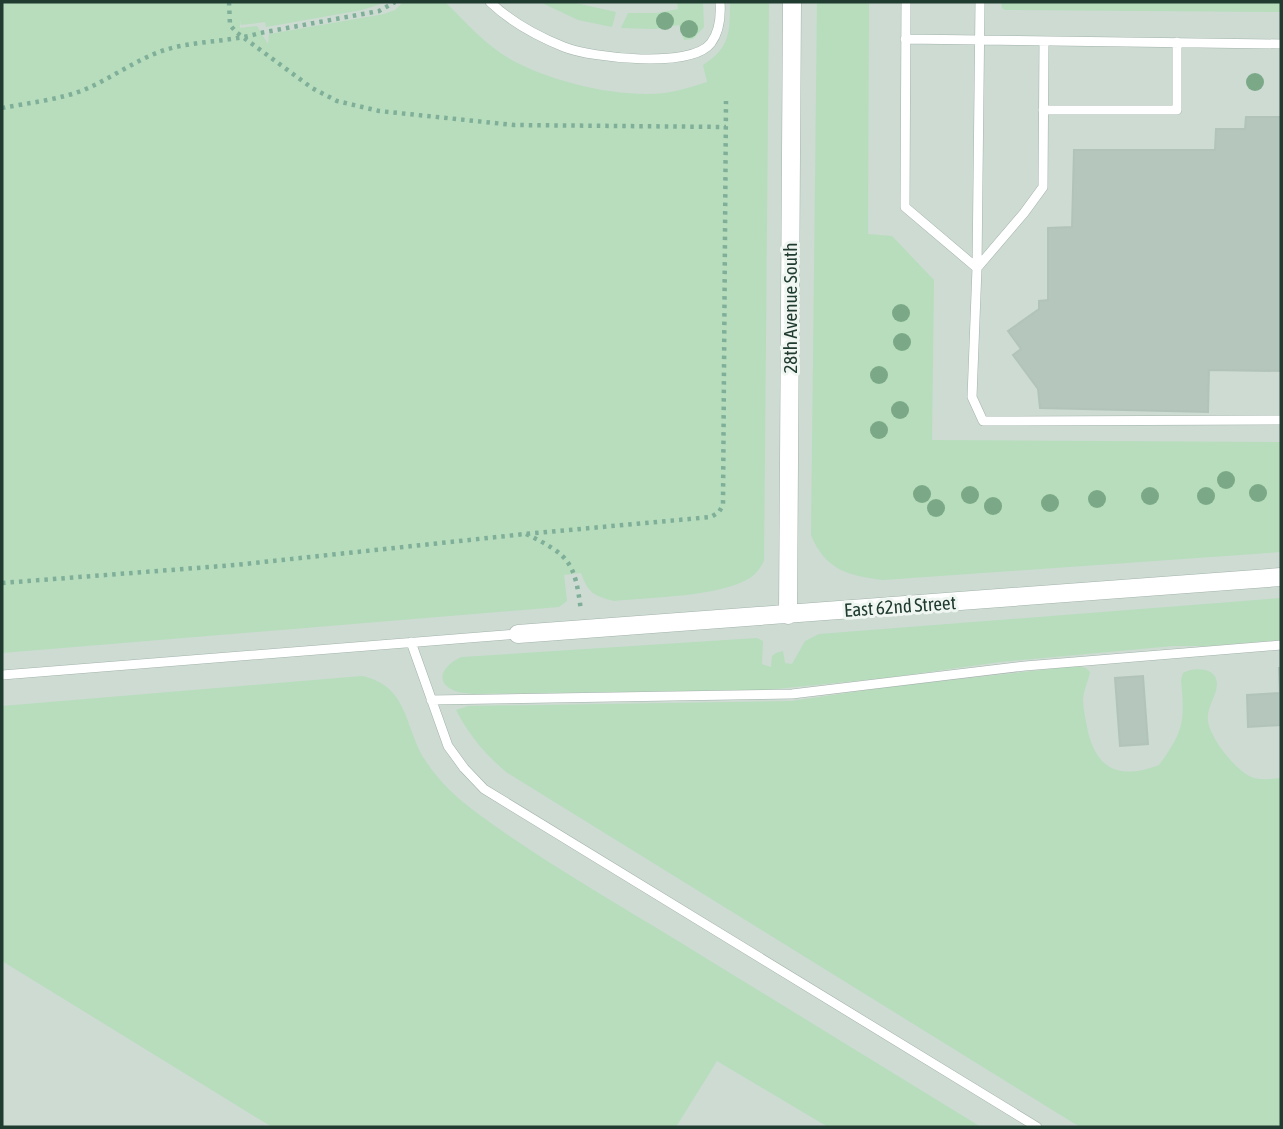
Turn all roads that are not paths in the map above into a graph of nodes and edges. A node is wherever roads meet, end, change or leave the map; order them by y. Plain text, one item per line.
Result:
1 (490, 2) edge
2 (720, 2) edge
3 (792, 2) edge
4 (906, 2) edge
5 (980, 2) edge
6 (905, 39) junction
7 (980, 40) junction
8 (1044, 41) junction
9 (1177, 43) junction
10 (1281, 44) edge
11 (1044, 110) junction
12 (977, 268) junction
13 (1281, 420) edge
14 (1281, 577) edge
15 (788, 615) junction
16 (518, 634) joint
17 (411, 642) junction
18 (1281, 645) edge
19 (2, 675) edge
20 (431, 700) junction
21 (1037, 1127) edge

1 - 2 lane
3 - 15 street, 28th Avenue South
4 - 6 lane
5 - 7 lane
6 - 7 lane
6 - 12 lane
7 - 8 lane
7 - 12 lane
8 - 9 lane
8 - 11 lane
9 - 10 lane
9 - 11 lane
11 - 12 lane
12 - 13 lane
14 - 15 street, East 62nd Street
15 - 16 street, East 62nd Street
16 - 17 lane
17 - 19 lane
17 - 20 lane
18 - 20 lane
20 - 21 lane

